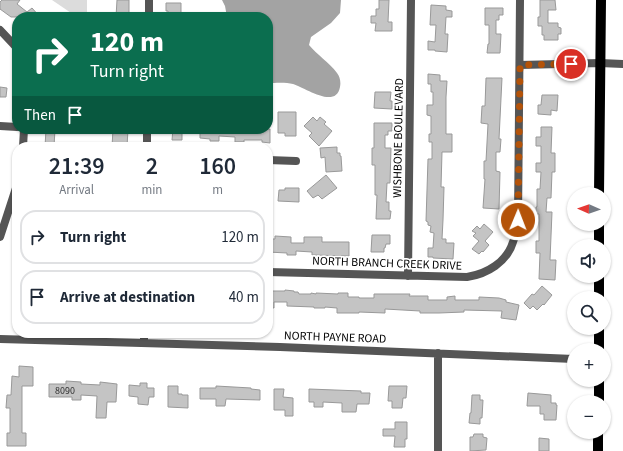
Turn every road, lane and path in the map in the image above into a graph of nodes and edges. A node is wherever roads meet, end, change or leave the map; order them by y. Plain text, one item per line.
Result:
1 (149, 0) edge
2 (411, 0) edge
3 (520, 0) edge
4 (601, 0) edge
5 (149, 12) edge
6 (0, 30) edge
7 (12, 43) edge
8 (600, 63) junction
9 (623, 64) edge
10 (520, 65) junction
11 (0, 126) edge
12 (12, 127) edge
13 (273, 160) edge
14 (296, 161) dead end
15 (599, 187) edge
16 (12, 200) edge
17 (0, 237) edge
18 (273, 272) edge
19 (408, 276) junction
20 (144, 338) edge
21 (0, 339) edge
22 (144, 343) junction
23 (438, 353) junction
24 (567, 359) edge
25 (598, 439) edge
26 (438, 451) edge
27 (598, 451) edge

1 - 5 street
2 - 19 street, WISHBONE BOULEVARD
3 - 10 street
4 - 8 main road
6 - 7 street
8 - 9 street
8 - 10 street
8 - 15 main road
10 - 19 street, NORTH BRANCH CREEK DRIVE
11 - 12 street
13 - 14 street
16 - 17 street
18 - 19 street, NORTH BRANCH CREEK DRIVE
20 - 22 street
21 - 22 street, NORTH PAYNE ROAD
22 - 23 street, NORTH PAYNE ROAD
23 - 24 street, NORTH PAYNE ROAD
23 - 26 street
25 - 27 main road

